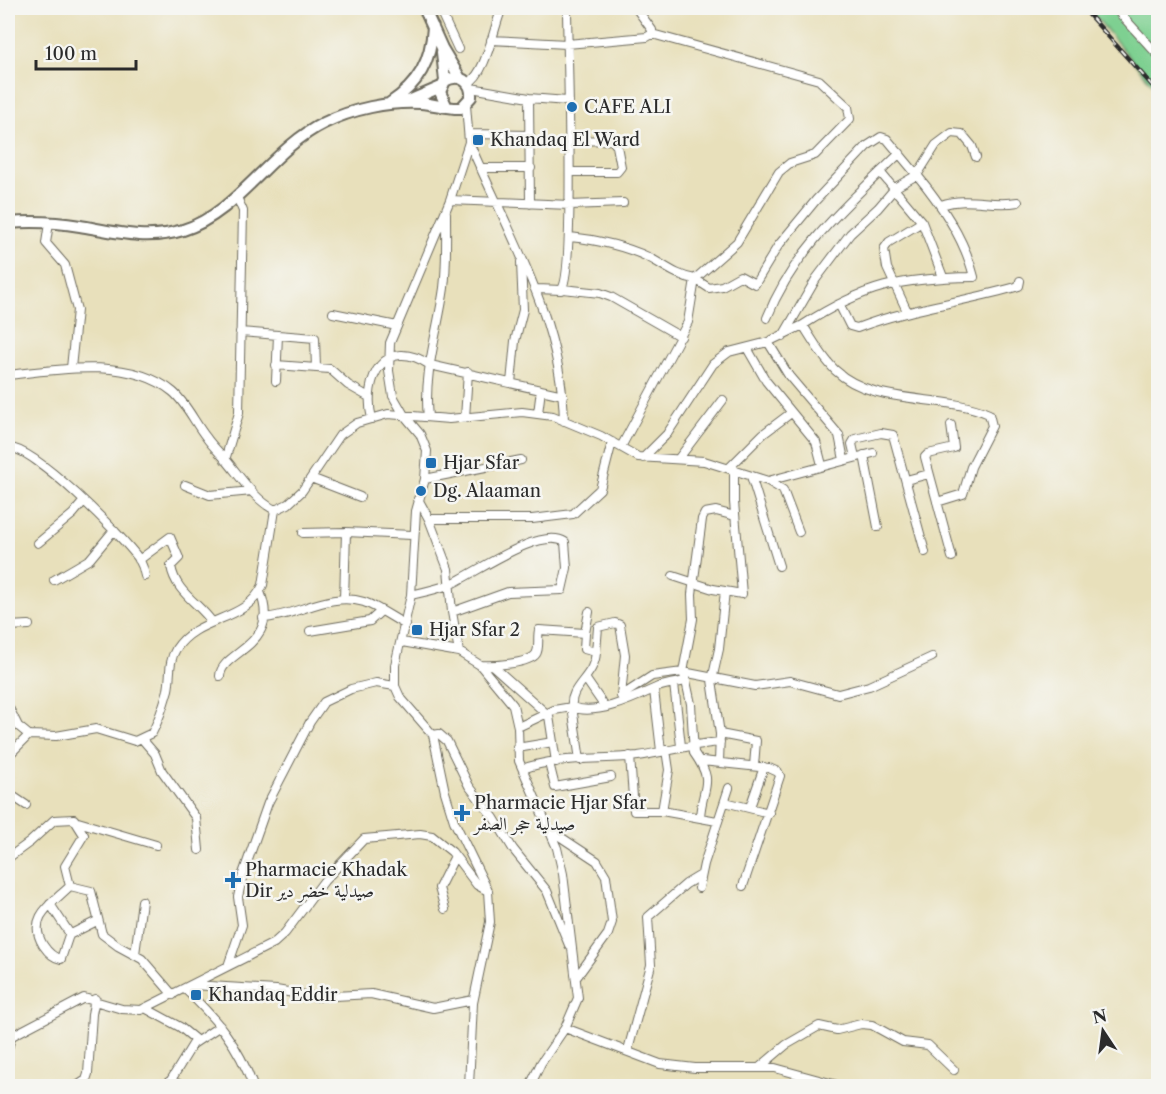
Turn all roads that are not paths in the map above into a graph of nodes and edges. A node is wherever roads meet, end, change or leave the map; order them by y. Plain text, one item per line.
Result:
1 (89, 8) edge
2 (100, 8) edge
3 (133, 8) edge
4 (424, 8) edge
5 (439, 8) edge
6 (501, 8) edge
7 (567, 8) edge
8 (636, 8) edge
9 (1115, 8) edge
10 (433, 27) junction
11 (652, 34) junction
12 (491, 40) junction
13 (567, 44) junction
14 (442, 48) junction
15 (458, 49) dead end
16 (1158, 55) edge
17 (466, 83) junction
18 (443, 84) junction
19 (529, 98) junction
20 (567, 101) junction
21 (404, 102) junction
22 (387, 105) junction
23 (456, 106) junction
24 (530, 135) junction
25 (470, 138) junction
26 (568, 141) junction
27 (900, 153) junction
28 (976, 157) dead end
29 (480, 168) junction
30 (531, 168) junction
31 (570, 172) junction
32 (880, 172) junction
33 (917, 175) junction
34 (896, 188) junction
35 (236, 195) junction
36 (450, 200) junction
37 (1018, 202) dead end
38 (496, 203) junction
39 (623, 203) dead end
40 (530, 204) junction
41 (570, 205) junction
42 (940, 206) junction
43 (446, 209) junction
44 (922, 222) junction
45 (8, 223) edge
46 (49, 223) junction
47 (570, 237) junction
48 (520, 258) junction
49 (943, 277) junction
50 (695, 279) junction
51 (1020, 281) dead end
52 (893, 283) junction
53 (537, 289) junction
54 (563, 290) junction
55 (541, 300) junction
56 (524, 302) junction
57 (839, 304) junction
58 (907, 311) junction
59 (333, 313) dead end
60 (767, 318) dead end
61 (803, 325) junction
62 (397, 326) junction
63 (240, 332) junction
64 (278, 335) junction
65 (783, 336) junction
66 (681, 337) junction
67 (768, 342) junction
68 (747, 348) junction
69 (390, 356) junction
70 (276, 365) junction
71 (430, 365) junction
72 (71, 368) junction
73 (316, 368) junction
74 (468, 372) junction
75 (8, 375) edge
76 (276, 381) dead end
77 (511, 382) junction
78 (541, 390) junction
79 (563, 395) junction
80 (369, 397) junction
81 (723, 400) dead end
82 (538, 413) junction
83 (791, 413) junction
84 (404, 415) junction
85 (428, 417) junction
86 (465, 418) junction
87 (372, 419) junction
88 (564, 421) junction
89 (951, 425) dead end
90 (612, 442) junction
91 (621, 447) junction
92 (8, 448) edge
93 (873, 453) dead end
94 (859, 456) junction
95 (643, 458) junction
96 (679, 458) junction
97 (225, 460) junction
98 (521, 460) dead end
99 (844, 460) junction
100 (822, 465) junction
101 (732, 468) junction
102 (929, 474) junction
103 (751, 476) junction
104 (311, 478) junction
105 (425, 479) junction
106 (906, 480) junction
107 (768, 481) junction
108 (185, 485) dead end
109 (252, 491) junction
110 (360, 498) dead end
111 (418, 499) junction
112 (83, 502) junction
113 (937, 502) junction
114 (275, 510) junction
115 (735, 516) junction
116 (429, 519) junction
117 (878, 527) dead end
118 (114, 530) junction
119 (346, 532) junction
120 (798, 532) dead end
121 (303, 533) dead end
122 (412, 535) junction
123 (38, 543) dead end
124 (925, 552) dead end
125 (952, 557) dead end
126 (139, 560) junction
127 (779, 566) dead end
128 (145, 576) dead end
129 (673, 576) dead end
130 (54, 580) dead end
131 (693, 582) junction
132 (449, 585) junction
133 (725, 591) junction
134 (260, 592) junction
135 (411, 595) junction
136 (344, 598) junction
137 (381, 611) junction
138 (452, 612) junction
139 (589, 612) dead end
140 (263, 618) junction
141 (212, 622) junction
142 (29, 625) dead end
143 (406, 625) junction
144 (8, 626) edge
145 (310, 631) dead end
146 (585, 633) junction
147 (402, 642) junction
148 (459, 652) junction
149 (596, 652) junction
150 (932, 657) dead end
151 (480, 665) junction
152 (493, 666) junction
153 (683, 672) junction
154 (220, 676) dead end
155 (585, 678) junction
156 (712, 680) junction
157 (686, 681) junction
158 (674, 684) junction
159 (395, 686) junction
160 (654, 690) junction
161 (620, 699) junction
162 (8, 706) edge
163 (572, 707) junction
164 (605, 708) junction
165 (548, 714) junction
166 (518, 727) junction
167 (29, 735) junction
168 (433, 735) junction
169 (720, 738) junction
170 (142, 739) junction
171 (553, 742) junction
172 (694, 744) junction
173 (681, 746) junction
174 (517, 748) junction
175 (663, 750) junction
176 (8, 756) edge
177 (630, 756) junction
178 (580, 760) junction
179 (702, 761) junction
180 (552, 762) junction
181 (718, 762) junction
182 (754, 766) junction
183 (764, 767) junction
184 (523, 769) junction
185 (611, 777) dead end
186 (729, 788) dead end
187 (8, 793) edge
188 (725, 802) junction
189 (26, 805) dead end
190 (750, 807) junction
191 (662, 811) junction
192 (769, 813) junction
193 (700, 817) junction
194 (717, 821) junction
195 (78, 822) junction
196 (417, 824) dead end
197 (550, 830) junction
198 (420, 834) junction
199 (156, 844) dead end
200 (199, 850) dead end
201 (8, 858) edge
202 (454, 858) junction
203 (701, 875) junction
204 (70, 886) junction
205 (743, 886) dead end
206 (699, 888) dead end
207 (488, 891) junction
208 (142, 901) dead end
209 (50, 904) junction
210 (445, 909) dead end
211 (97, 921) junction
212 (70, 934) junction
213 (571, 950) junction
214 (135, 954) junction
215 (228, 966) junction
216 (576, 979) junction
217 (193, 985) junction
218 (185, 989) junction
219 (173, 995) junction
220 (95, 999) junction
221 (473, 1000) junction
222 (145, 1008) junction
223 (8, 1025) edge
224 (220, 1026) junction
225 (565, 1028) junction
226 (10, 1036) edge
227 (196, 1040) junction
228 (8, 1048) edge
229 (628, 1050) junction
230 (760, 1067) junction
231 (954, 1070) dead end
232 (77, 1086) edge
233 (165, 1086) edge
234 (184, 1086) edge
235 (253, 1086) edge
236 (469, 1086) edge
237 (530, 1086) edge
238 (841, 1086) edge

1 - 2 street
2 - 3 street
4 - 10 street
5 - 15 street
6 - 12 street
7 - 13 street
8 - 11 street
9 - 16 street
10 - 14 street
10 - 22 street
11 - 13 street
11 - 50 street
12 - 13 street
12 - 17 street
13 - 20 street
14 - 17 street
14 - 18 street
17 - 18 street
17 - 19 street
17 - 23 street
18 - 21 street
18 - 23 street
19 - 20 street
19 - 24 street
20 - 26 street
21 - 22 street
21 - 23 street
22 - 35 street
23 - 25 street
24 - 25 street
24 - 30 street
25 - 29 street
25 - 36 street
26 - 31 street
26 - 31 street
27 - 32 street
27 - 33 street
27 - 50 street
28 - 33 street
29 - 30 street
29 - 38 street
30 - 40 street
31 - 41 street
32 - 34 street
32 - 60 street
33 - 34 street
33 - 42 street
34 - 44 street
34 - 65 street
35 - 46 street
35 - 63 street
36 - 38 street
36 - 43 street
37 - 42 street
38 - 40 street
38 - 48 street
39 - 41 street
40 - 41 street
41 - 47 street
42 - 49 street
43 - 62 street
43 - 71 street
44 - 49 street
44 - 52 street
45 - 46 street
46 - 72 street
47 - 50 street
47 - 54 street
48 - 53 street
48 - 56 street
49 - 52 street
50 - 66 street
51 - 58 street
52 - 57 street
52 - 58 street
53 - 54 street
53 - 55 street
54 - 66 street
55 - 56 street
55 - 79 street
56 - 77 street
57 - 58 street
57 - 61 street
59 - 62 street
61 - 65 street
61 - 113 street
62 - 69 street
63 - 64 street
63 - 97 street
64 - 70 street
64 - 73 street
65 - 67 street
66 - 91 street
67 - 68 street
67 - 99 street
68 - 83 street
68 - 95 street
69 - 71 street
69 - 80 street
69 - 84 street
70 - 73 street
70 - 76 street
71 - 74 street
71 - 85 street
72 - 75 street
72 - 97 street
73 - 80 street
74 - 77 street
74 - 86 street
77 - 78 street
78 - 79 street
78 - 82 street
79 - 88 street
80 - 87 street
81 - 96 street
82 - 86 street
82 - 88 street
83 - 100 street
83 - 101 street
84 - 85 street
84 - 87 street
84 - 105 street
85 - 86 street
87 - 104 street
88 - 90 street
89 - 102 street
90 - 91 street
90 - 116 street
91 - 95 street
92 - 112 street
93 - 94 street
94 - 99 street
94 - 106 street
94 - 117 street
95 - 96 street
96 - 101 street
97 - 109 street
98 - 105 street
99 - 100 street
100 - 107 street
101 - 103 street
101 - 115 street
102 - 106 street
102 - 113 street
103 - 107 street
103 - 127 street
104 - 110 street
104 - 114 street
105 - 111 street
106 - 124 street
107 - 120 street
108 - 109 street
109 - 114 street
111 - 116 street
111 - 122 street
112 - 118 street
112 - 123 street
113 - 125 street
114 - 134 street
115 - 131 street
115 - 133 street
116 - 132 street
118 - 126 street
118 - 130 street
119 - 121 street
119 - 122 street
119 - 136 street
122 - 135 street
126 - 128 street
126 - 141 street
129 - 131 street
131 - 133 street
131 - 153 street
132 - 135 street
132 - 138 street
132 - 138 street
133 - 156 street
134 - 140 street
134 - 141 street
135 - 143 street
136 - 137 street
136 - 140 street
137 - 143 street
137 - 145 street
138 - 148 street
139 - 146 street
140 - 154 street
141 - 170 street
142 - 144 street
143 - 147 street
146 - 149 street
146 - 152 street
147 - 148 street
147 - 159 street
148 - 151 street
149 - 155 street
149 - 161 street
150 - 156 street
151 - 152 street
151 - 166 street
152 - 165 street
153 - 156 street
153 - 157 street
153 - 161 street
155 - 163 street
155 - 164 street
156 - 169 street
157 - 158 street
157 - 172 street
158 - 160 street
158 - 173 street
159 - 168 street
159 - 215 street
160 - 161 street
160 - 175 street
161 - 164 street
162 - 167 street
163 - 164 street
163 - 165 street
163 - 178 street
165 - 166 street
165 - 171 street
166 - 174 street
167 - 170 street
167 - 176 street
168 - 207 street
168 - 213 street
169 - 172 street
169 - 181 street
169 - 182 street
170 - 200 street
171 - 174 street
171 - 180 street
172 - 173 street
172 - 179 street
173 - 175 street
174 - 184 street
175 - 177 street
175 - 191 street
177 - 178 street
177 - 191 street
178 - 180 street
179 - 181 street
179 - 193 street
180 - 184 street
180 - 185 street
181 - 182 street
182 - 183 street
183 - 190 street
183 - 192 street
184 - 197 street
186 - 188 street
187 - 189 street
188 - 190 street
188 - 194 street
190 - 192 street
191 - 193 street
192 - 205 street
193 - 194 street
194 - 203 street
195 - 199 street
195 - 201 street
195 - 204 street
196 - 198 street
197 - 213 street
197 - 216 street
198 - 202 street
198 - 215 street
202 - 207 street
202 - 210 street
203 - 206 street
203 - 229 street
204 - 209 street
204 - 211 street
207 - 221 street
208 - 214 street
209 - 212 street
209 - 212 street
211 - 212 street
211 - 214 street
213 - 216 street
214 - 219 street
215 - 217 street
216 - 225 street
217 - 218 street
217 - 221 street
218 - 219 street
218 - 224 street
219 - 222 street
220 - 222 street
220 - 226 street
220 - 232 street
221 - 236 street
222 - 227 street
223 - 226 street
224 - 227 street
224 - 235 street
225 - 229 street
225 - 237 street
226 - 228 street
227 - 233 street
229 - 230 street
230 - 231 street
230 - 238 street
233 - 234 street

